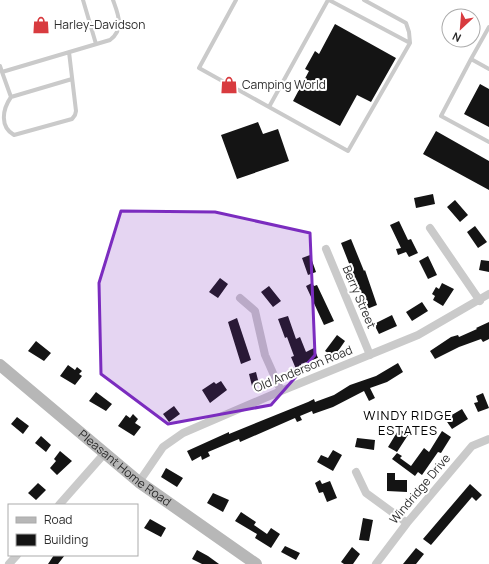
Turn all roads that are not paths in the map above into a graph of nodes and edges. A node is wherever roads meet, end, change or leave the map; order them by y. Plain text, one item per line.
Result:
1 (83, 0) edge
2 (113, 0) edge
3 (236, 0) edge
4 (329, 0) edge
5 (364, 0) edge
6 (489, 27) edge
7 (410, 43) junction
8 (96, 44) junction
9 (69, 52) junction
10 (472, 59) junction
11 (0, 66) edge
12 (489, 69) edge
13 (2, 72) junction
14 (72, 79) junction
15 (11, 97) junction
16 (269, 107) junction
17 (489, 142) edge
18 (430, 228) dead end
19 (326, 249) dead end
20 (489, 294) edge
21 (240, 298) dead end
22 (480, 301) junction
23 (370, 355) junction
24 (0, 365) edge
25 (281, 390) junction
26 (489, 439) edge
27 (104, 454) junction
28 (356, 472) dead end
29 (139, 482) junction
30 (61, 504) edge
31 (407, 524) junction
32 (15, 556) edge
33 (9, 564) edge
34 (256, 564) edge
35 (376, 564) edge

1 - 8 lane
2 - 8 lane
3 - 16 lane
4 - 7 lane
4 - 16 lane
5 - 7 lane
6 - 10 lane
7 - 16 lane
8 - 9 lane
9 - 13 lane
9 - 14 lane
10 - 12 lane
10 - 17 lane
11 - 13 lane
13 - 15 lane
14 - 15 lane
14 - 15 lane
18 - 22 street
19 - 23 street, Berry Street
20 - 22 street, Old Anderson Road
21 - 25 street
22 - 23 street, Old Anderson Road
23 - 25 street, Old Anderson Road
24 - 27 street, Pleasant Home Road
25 - 29 street, Old Anderson Road
26 - 31 street, Windridge Drive
27 - 29 street, Pleasant Home Road
27 - 30 street
28 - 31 street
29 - 34 street, Pleasant Home Road
31 - 35 street, Windridge Drive
32 - 33 street

